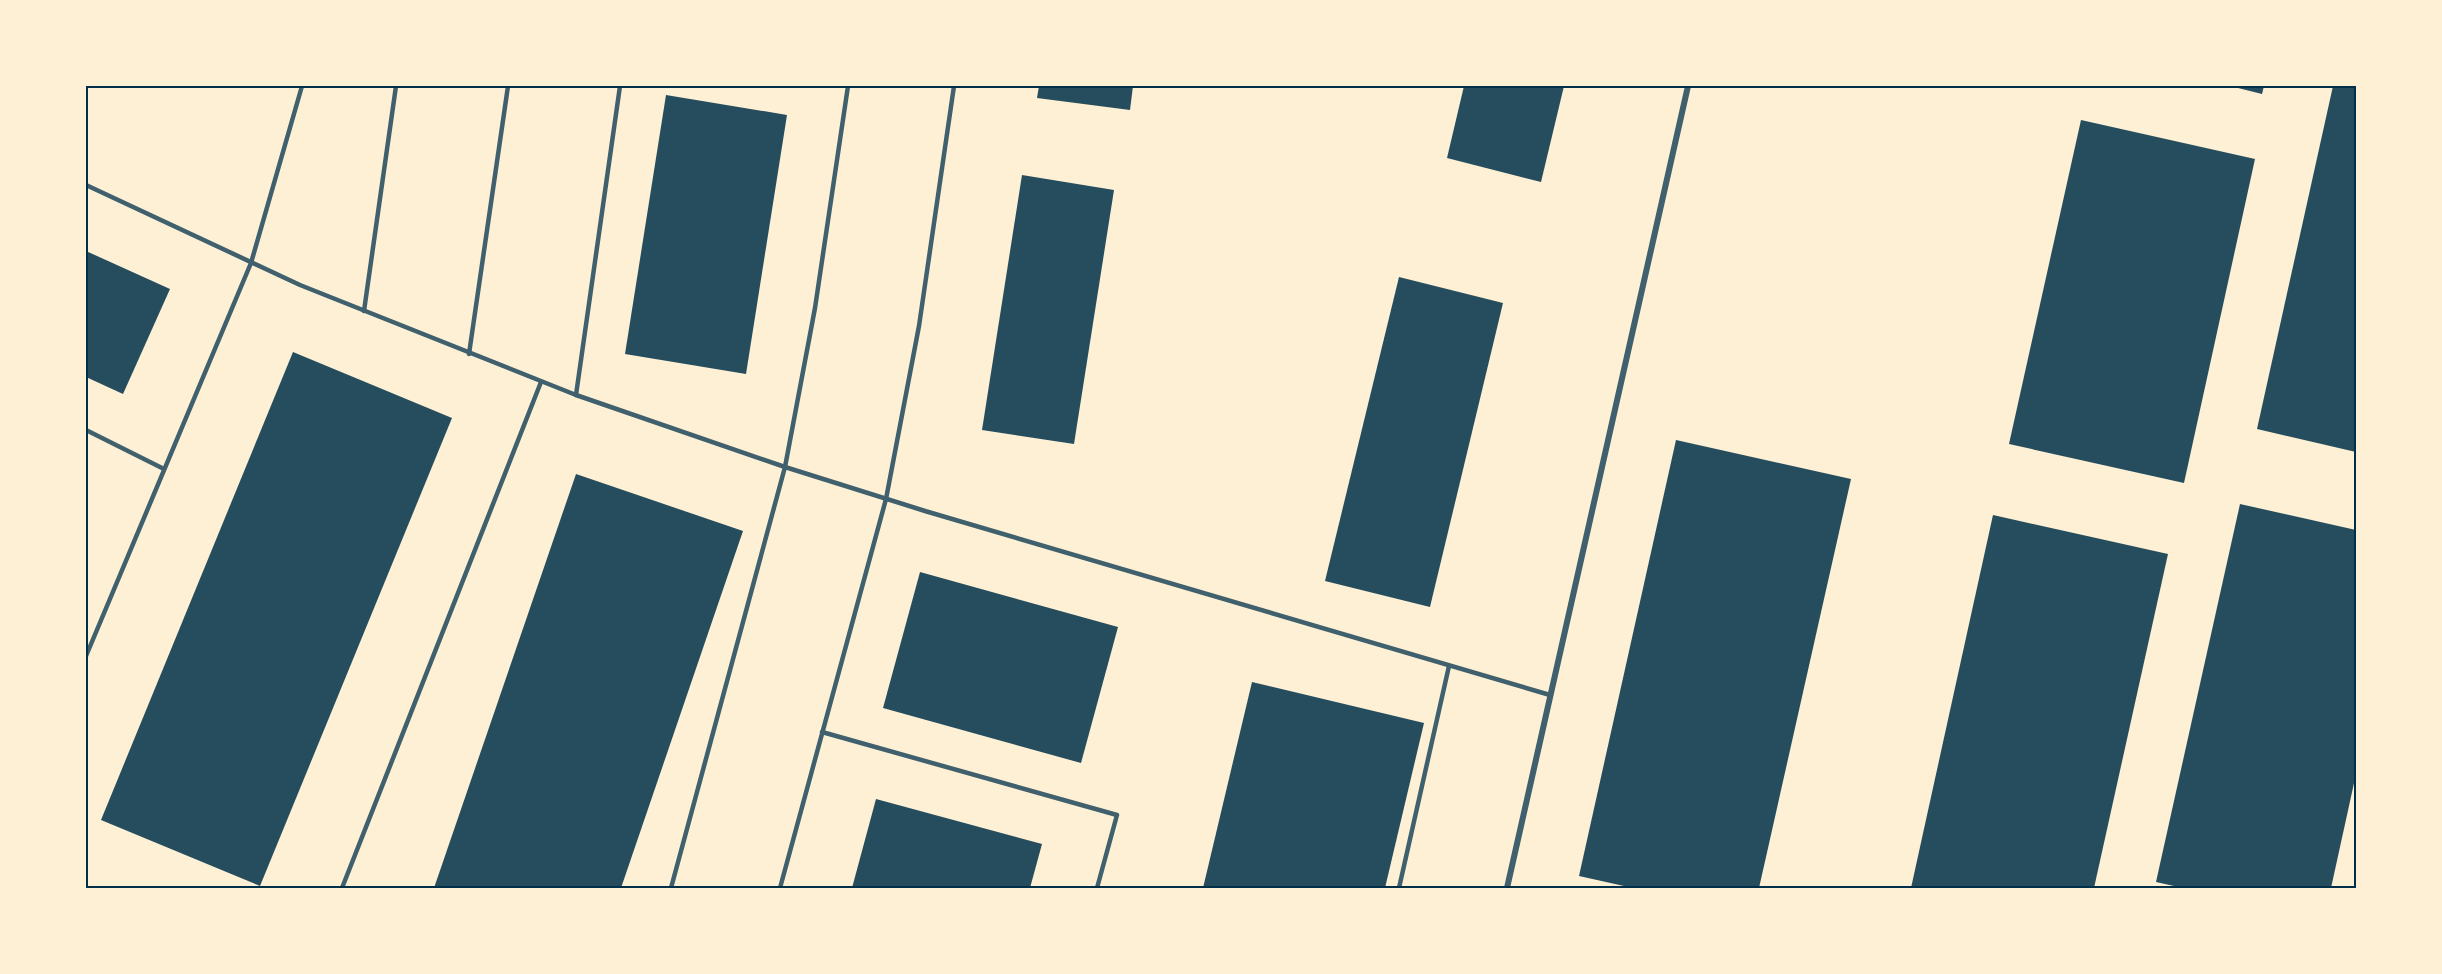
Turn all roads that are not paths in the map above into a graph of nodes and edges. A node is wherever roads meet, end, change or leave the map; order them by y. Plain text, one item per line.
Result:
1 (302, 86) edge
2 (396, 86) edge
3 (508, 86) edge
4 (620, 86) edge
5 (848, 86) edge
6 (954, 86) edge
7 (1688, 86) edge
8 (86, 185) edge
9 (251, 263) junction
10 (364, 311) junction
11 (470, 354) junction
12 (541, 382) junction
13 (576, 395) junction
14 (86, 430) edge
15 (785, 468) junction
16 (164, 469) junction
17 (886, 499) junction
18 (86, 656) edge
19 (1449, 666) junction
20 (1550, 695) junction
21 (822, 732) junction
22 (342, 888) edge
23 (671, 888) edge
24 (780, 888) edge
25 (1097, 888) edge
26 (1399, 888) edge
27 (1507, 888) edge

1 - 9 lane
2 - 10 lane
3 - 11 lane
4 - 13 lane
5 - 15 lane
6 - 17 lane
7 - 20 street
8 - 9 lane
9 - 10 lane
9 - 16 lane
10 - 11 lane
11 - 12 lane
12 - 13 lane
12 - 22 lane
13 - 15 lane
14 - 16 lane
15 - 17 lane
15 - 23 lane
16 - 18 lane
17 - 19 lane
17 - 21 lane
19 - 20 lane
19 - 26 lane
20 - 27 street
21 - 24 lane
21 - 25 lane

